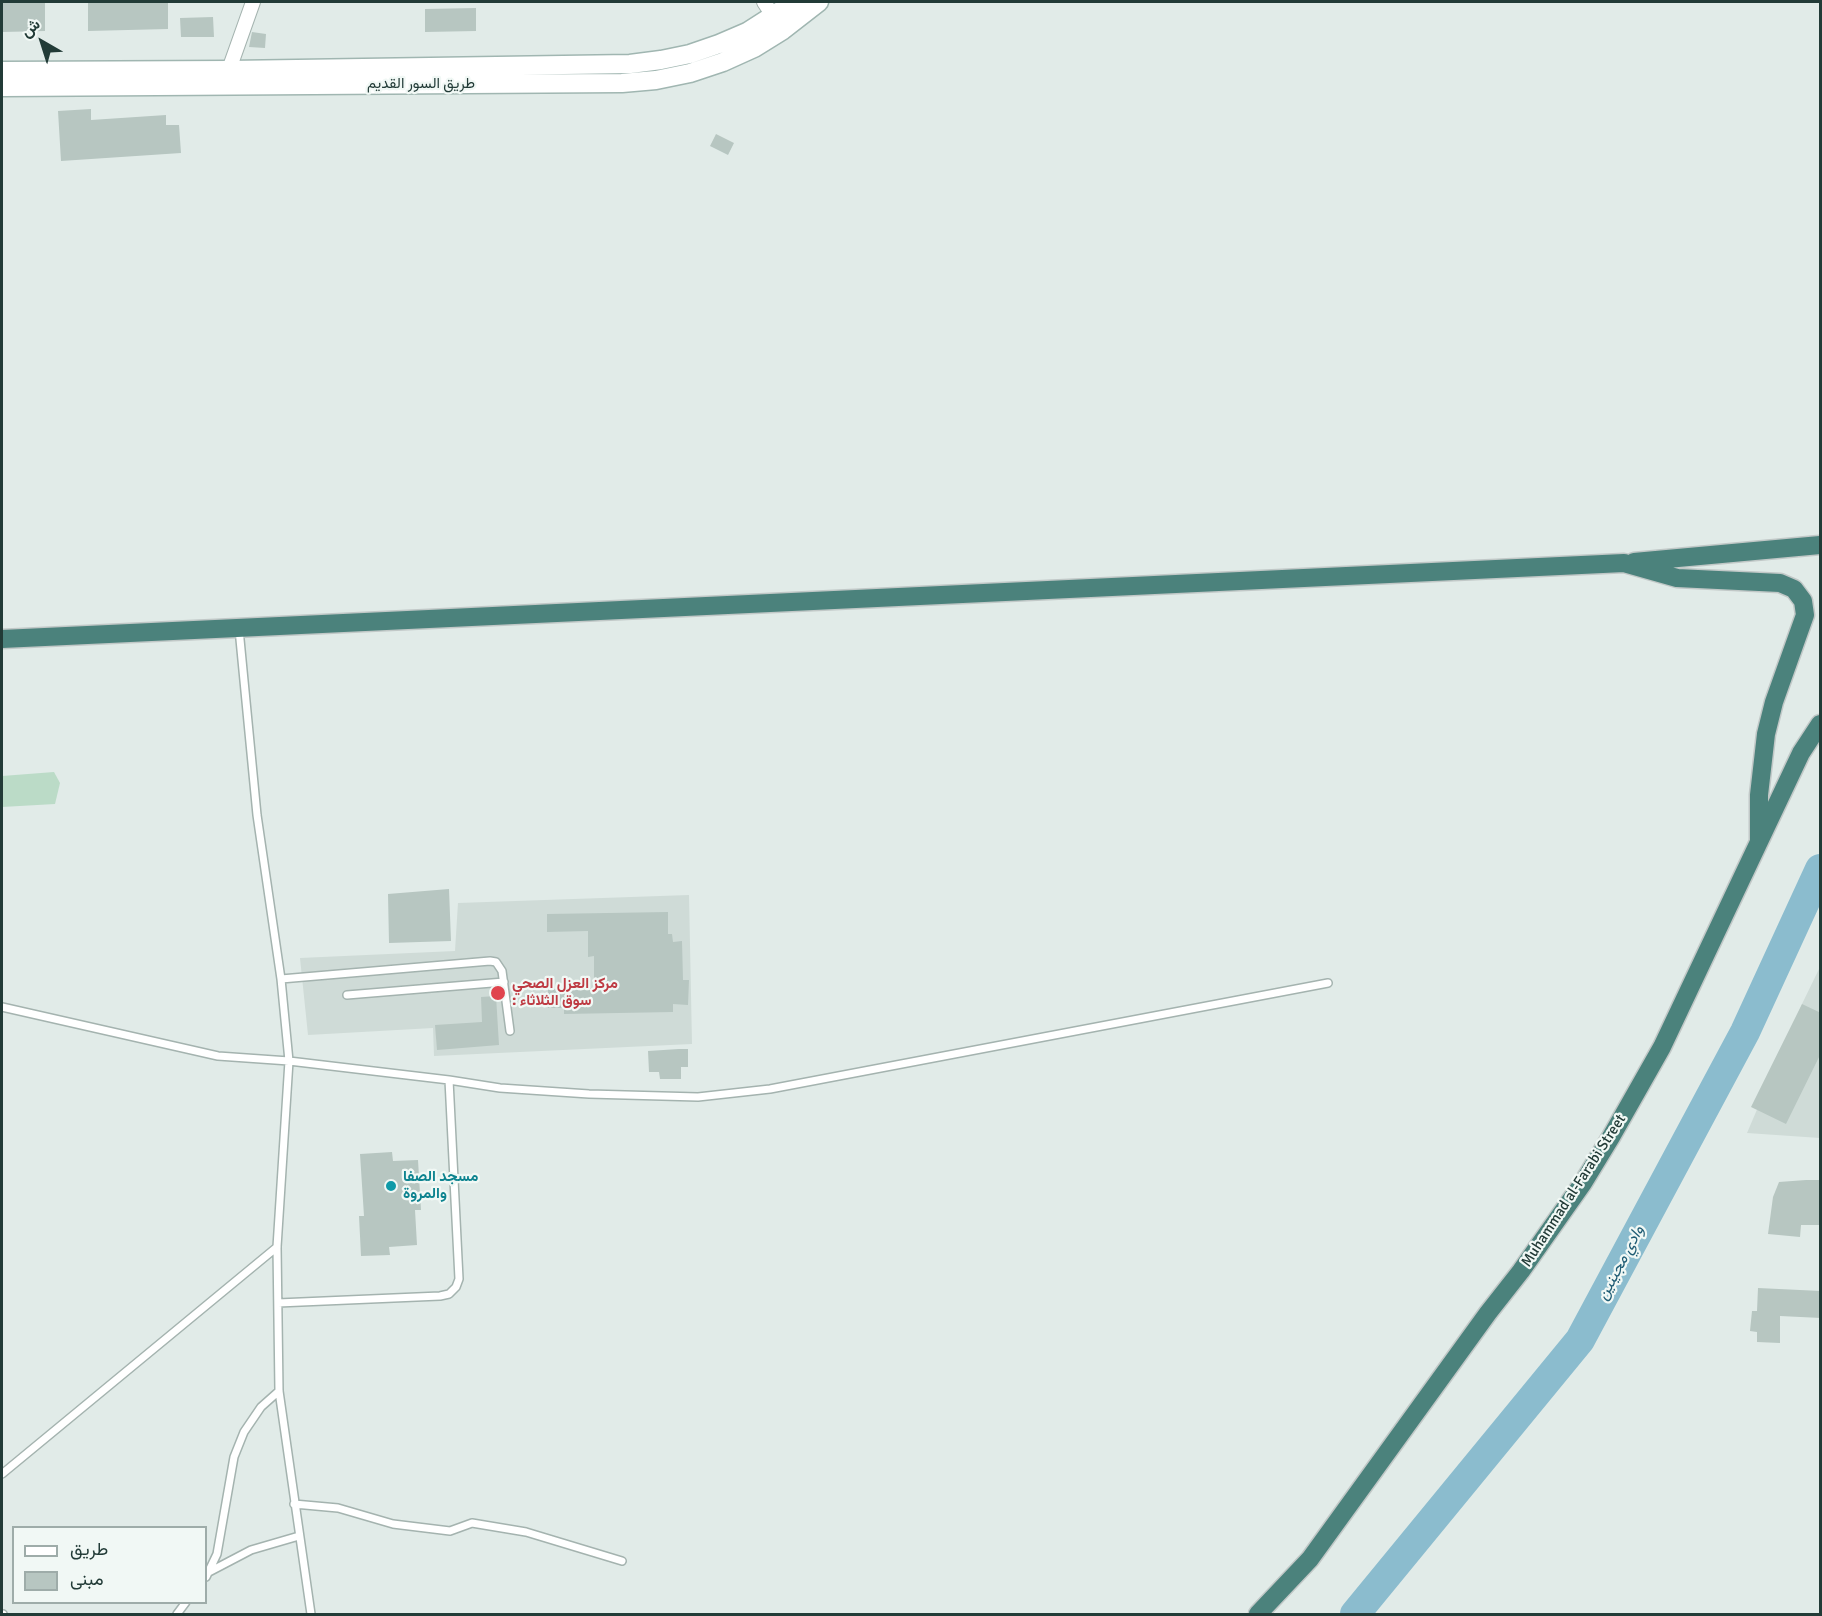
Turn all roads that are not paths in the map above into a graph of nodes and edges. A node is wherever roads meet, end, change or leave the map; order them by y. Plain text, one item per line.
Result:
1 (253, 2) edge
2 (794, 2) edge
3 (819, 2) edge
4 (774, 16) edge
5 (2, 71) edge
6 (226, 78) junction
7 (2, 87) edge
8 (1821, 545) edge
9 (1624, 563) junction
10 (239, 629) junction
11 (2, 639) edge
12 (1821, 724) edge
13 (1759, 840) junction
14 (281, 979) junction
15 (504, 982) junction
16 (1328, 982) dead end
17 (347, 995) dead end
18 (2, 1007) edge
19 (510, 1030) dead end
20 (289, 1061) junction
21 (448, 1080) junction
22 (277, 1247) junction
23 (278, 1304) junction
24 (279, 1391) junction
25 (2, 1474) edge
26 (294, 1504) junction
27 (299, 1536) junction
28 (622, 1561) dead end
29 (207, 1575) edge
30 (310, 1614) edge
31 (1258, 1614) edge

1 - 6 street
2 - 4 main road, طريق السور القديم
3 - 4 main road, طريق السور القديم
4 - 6 main road, طريق السور القديم
5 - 6 main road, طريق السور القديم
6 - 7 main road, طريق السور القديم
8 - 9 highway
9 - 10 highway
9 - 13 highway
10 - 11 highway
10 - 14 lane
12 - 13 highway, Muhammad al-Farabi Street
13 - 31 highway, Muhammad al-Farabi Street
14 - 15 lane
14 - 20 lane
15 - 17 lane
15 - 19 lane
16 - 21 lane
18 - 20 lane
20 - 21 lane
20 - 22 lane
21 - 23 lane
22 - 23 lane
22 - 25 lane
23 - 24 lane
24 - 26 lane
24 - 29 lane
26 - 27 lane
26 - 28 lane
27 - 29 lane
27 - 30 lane

